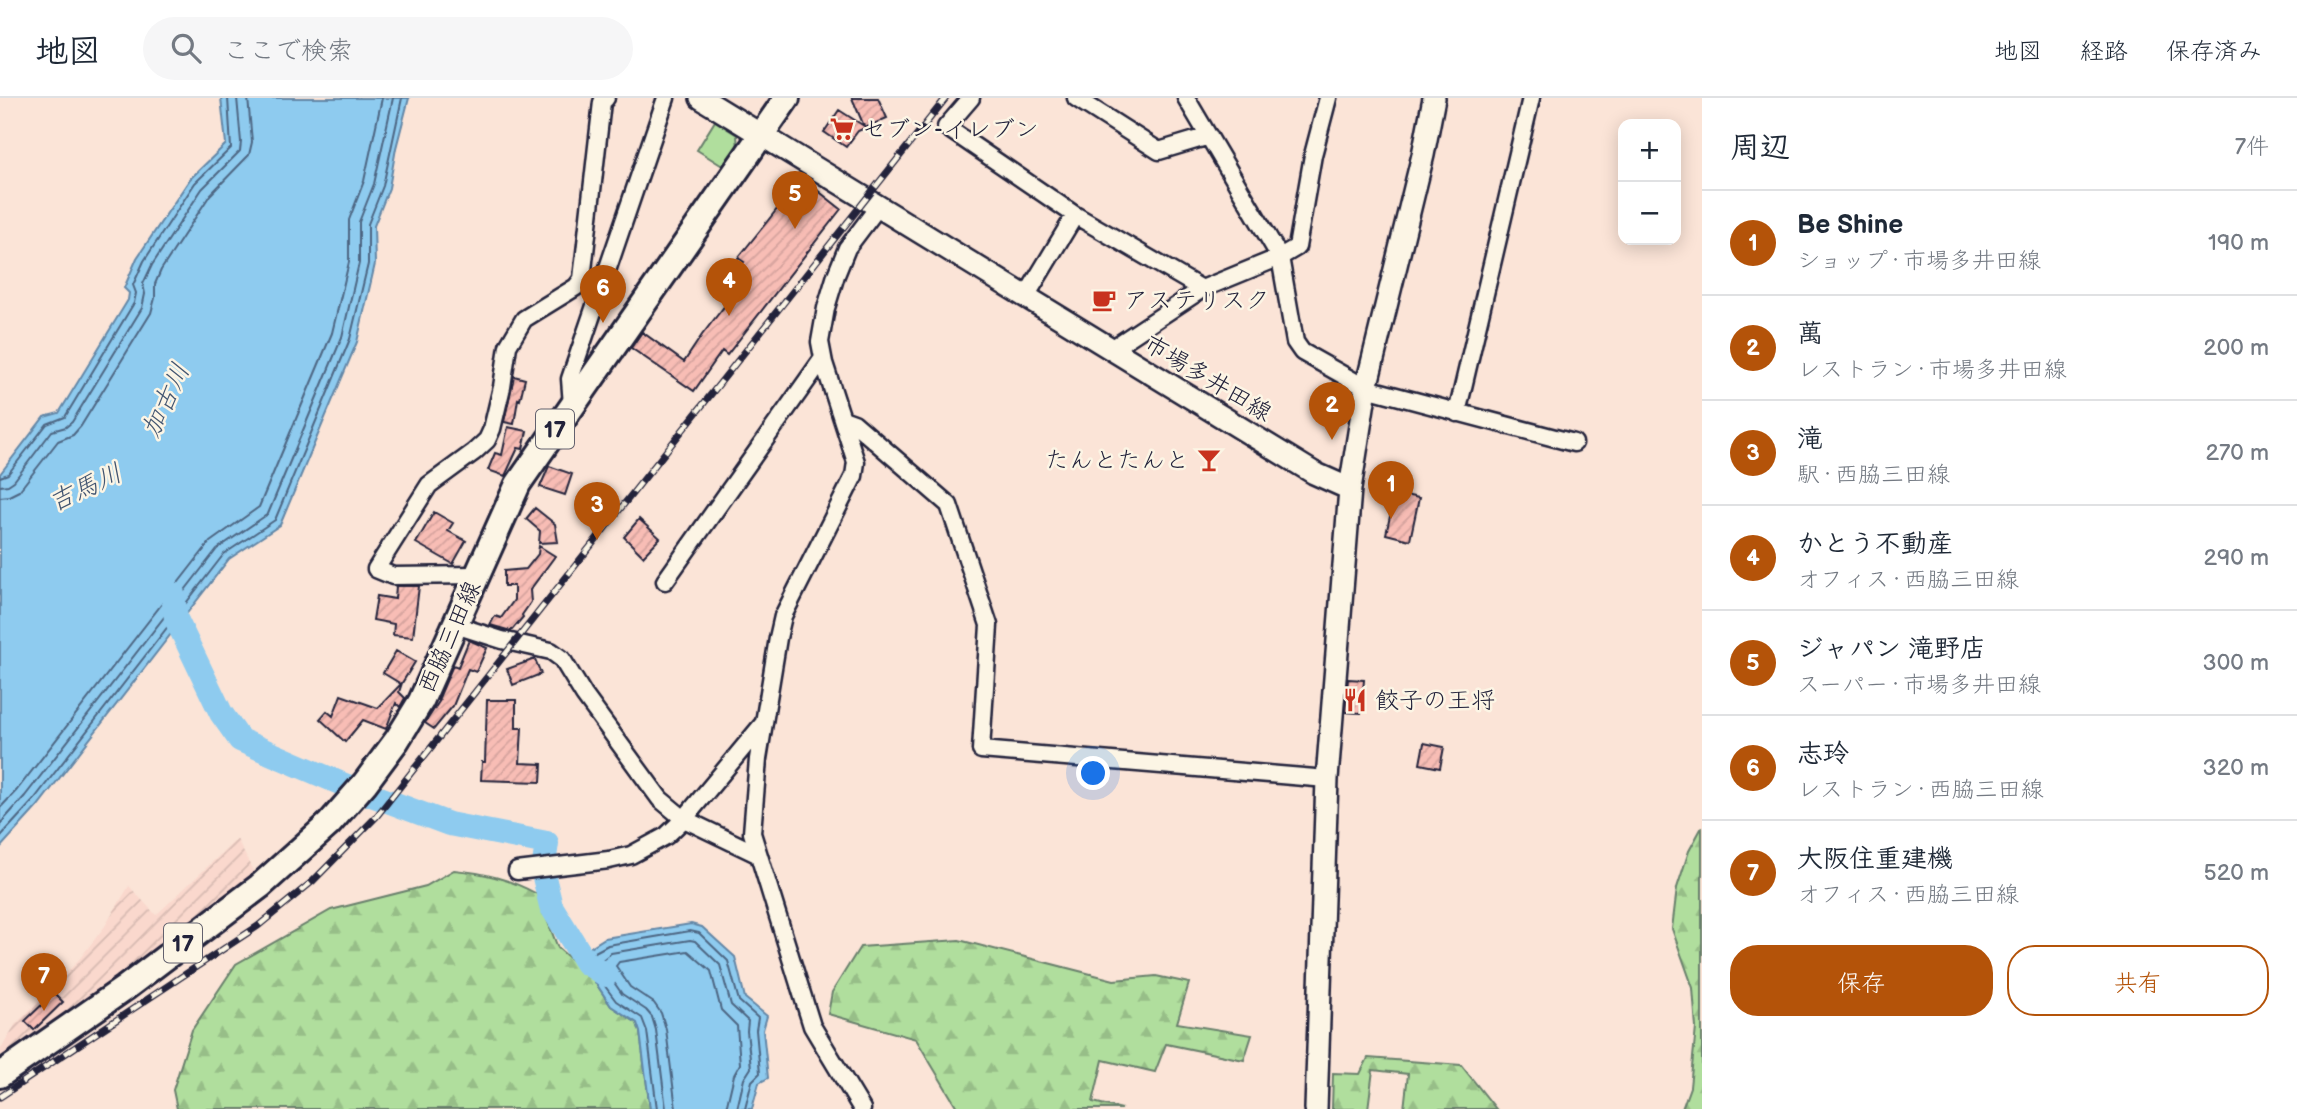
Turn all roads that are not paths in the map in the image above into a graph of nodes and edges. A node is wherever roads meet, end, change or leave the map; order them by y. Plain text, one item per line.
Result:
1 (606, 98) edge
2 (666, 98) edge
3 (701, 98) edge
4 (786, 98) edge
5 (971, 98) edge
6 (1076, 98) edge
7 (1186, 98) edge
8 (1328, 98) edge
9 (1434, 98) edge
10 (1531, 98) edge
11 (761, 135) junction
12 (1209, 136) junction
13 (878, 207) junction
14 (1075, 215) junction
15 (1280, 257) junction
16 (1202, 289) junction
17 (1025, 298) junction
18 (1110, 350) junction
19 (823, 358) junction
20 (1366, 388) junction
21 (572, 405) junction
22 (1457, 412) junction
23 (843, 419) junction
24 (1574, 443) dead end
25 (1350, 489) junction
26 (477, 575) junction
27 (665, 581) dead end
28 (455, 625) junction
29 (763, 723) junction
30 (1327, 779) junction
31 (684, 819) junction
32 (757, 854) junction
33 (517, 871) dead end
34 (0, 1075) edge
35 (862, 1109) edge
36 (1316, 1109) edge

1 - 26 street
2 - 21 street
3 - 11 main road, 市場多井田線
4 - 11 main road, 西脇三田線 / 17
5 - 14 street
6 - 12 street
7 - 12 street
8 - 15 street
9 - 20 main road
10 - 22 street
11 - 13 main road, 市場多井田線
11 - 21 main road, 西脇三田線 / 17
12 - 15 street
13 - 17 main road, 市場多井田線
13 - 19 street
14 - 16 street
14 - 17 street
15 - 16 street
15 - 20 street
16 - 18 street
17 - 18 main road, 市場多井田線
18 - 25 main road, 市場多井田線
19 - 23 street
19 - 27 street
20 - 22 street
20 - 25 main road
21 - 26 main road, 西脇三田線 / 17
22 - 24 street
23 - 29 street
23 - 30 street
25 - 30 main road
26 - 28 main road, 西脇三田線 / 17
28 - 31 street
28 - 34 main road, 西脇三田線 / 17
29 - 31 street
29 - 32 street
30 - 36 main road
31 - 32 street
31 - 33 street
32 - 35 street

